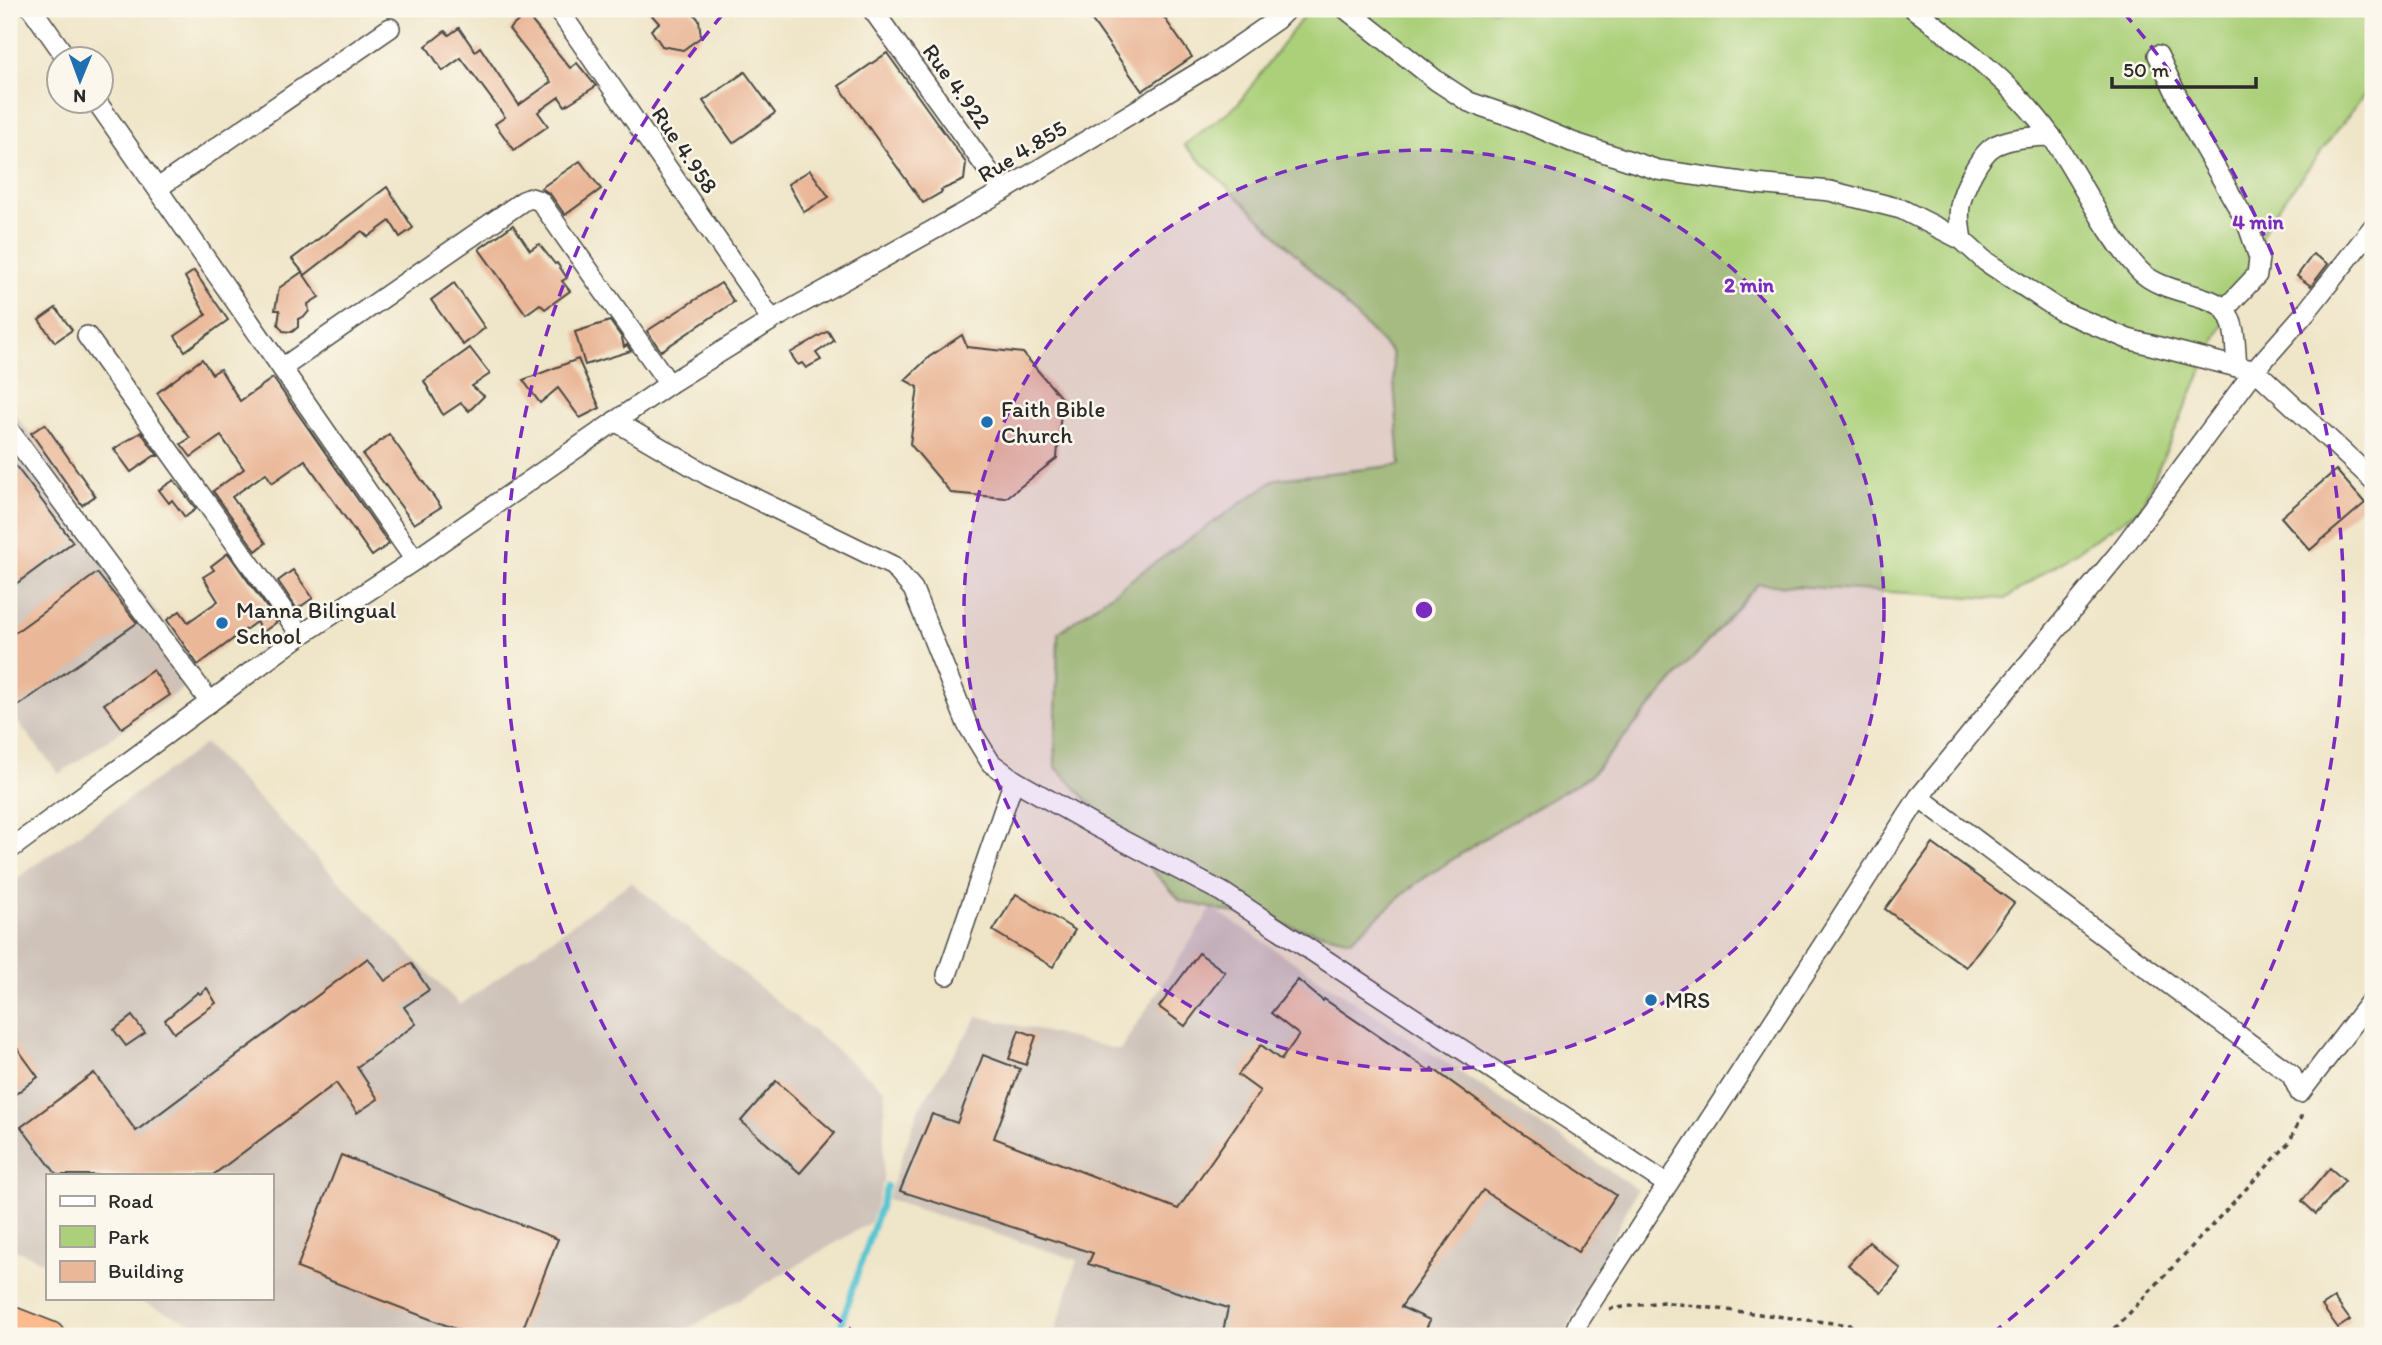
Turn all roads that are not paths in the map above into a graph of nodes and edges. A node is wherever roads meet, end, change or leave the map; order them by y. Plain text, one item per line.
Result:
1 (32, 9) edge
2 (558, 9) edge
3 (872, 9) edge
4 (1287, 9) edge
5 (1346, 9) edge
6 (1914, 9) edge
7 (390, 28) dead end
8 (58, 46) edge
9 (2158, 55) dead end
10 (107, 116) edge
11 (2050, 135) junction
12 (158, 188) junction
13 (1003, 191) junction
14 (2373, 227) edge
15 (1962, 240) junction
16 (2225, 309) junction
17 (772, 320) junction
18 (87, 335) dead end
19 (2246, 368) junction
20 (282, 369) junction
21 (669, 384) junction
22 (615, 421) junction
23 (9, 430) edge
24 (2373, 481) edge
25 (415, 560) junction
26 (301, 635) junction
27 (210, 702) junction
28 (1014, 780) junction
29 (1919, 797) junction
30 (9, 850) edge
31 (947, 975) dead end
32 (2373, 998) edge
33 (1667, 1184) junction
34 (9, 1320) edge
35 (1576, 1329) edge
36 (50, 1336) edge

1 - 8 street
2 - 17 street, Rue 4.958
3 - 13 street, Rue 4.922
4 - 13 street, Rue 4.855
5 - 15 street
6 - 11 street
7 - 12 street
9 - 16 street
10 - 12 street
11 - 15 street
11 - 16 street
12 - 20 street
13 - 17 street, Rue 4.855
14 - 19 street
15 - 19 street
16 - 19 street
17 - 21 street, Rue 4.855
18 - 26 street
19 - 24 street
19 - 29 street
20 - 21 street
20 - 25 street
21 - 22 street, Rue 4.855
22 - 25 street, Rue 4.855
22 - 28 street
23 - 27 street
25 - 26 street, Rue 4.855
26 - 27 street, Rue 4.855
27 - 30 street, Rue 4.855
28 - 31 street
28 - 33 street
29 - 32 street
29 - 33 street
33 - 35 street
34 - 36 highway

